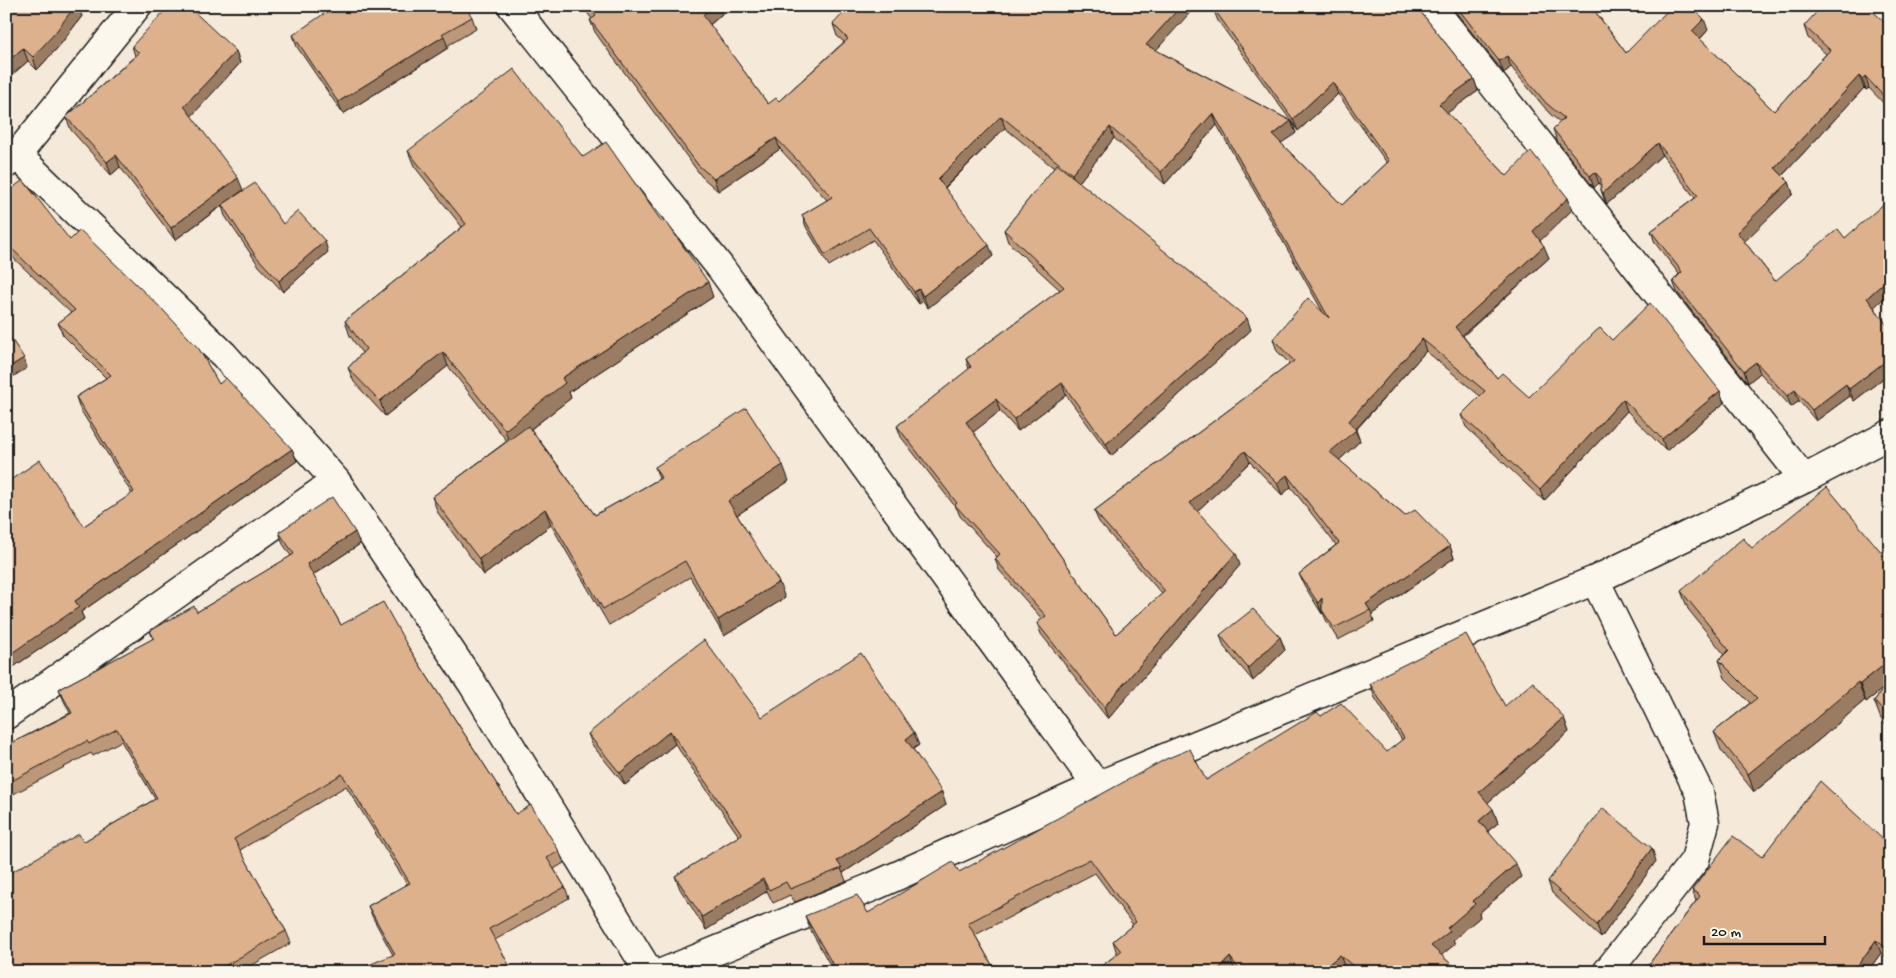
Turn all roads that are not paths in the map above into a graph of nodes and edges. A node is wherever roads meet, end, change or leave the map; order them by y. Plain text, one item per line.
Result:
1 (137, 6) edge
2 (512, 6) edge
3 (1431, 6) edge
4 (12, 159) edge
5 (1890, 434) edge
6 (1804, 480) junction
7 (336, 481) junction
8 (1595, 580) junction
9 (6, 715) edge
10 (1096, 786) junction
11 (649, 972) edge
12 (664, 972) edge
13 (1607, 972) edge

1 - 4 street
2 - 10 street
3 - 6 street
4 - 7 street
5 - 6 street
6 - 8 street
7 - 9 street
7 - 11 street
8 - 10 street
8 - 13 street
10 - 12 street

